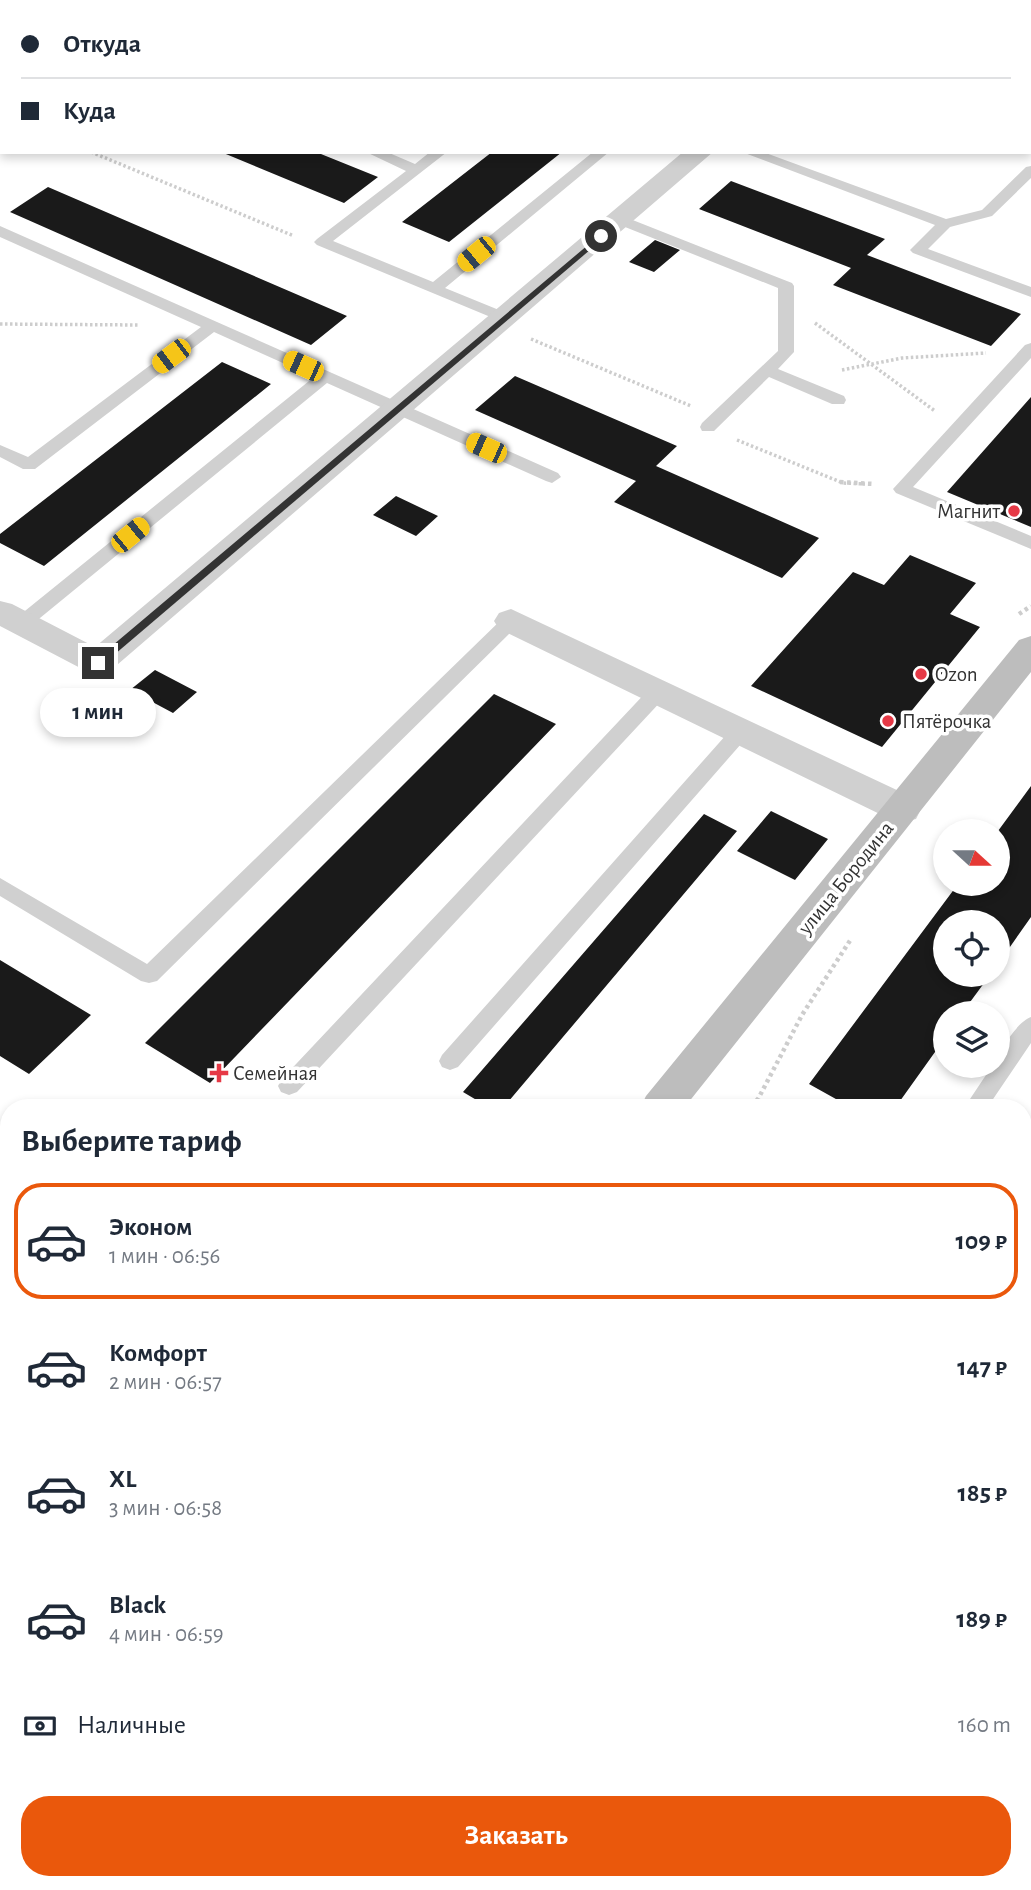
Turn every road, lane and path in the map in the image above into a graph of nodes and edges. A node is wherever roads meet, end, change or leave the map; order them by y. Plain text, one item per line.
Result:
1 (96, 154) edge
2 (378, 154) edge
3 (437, 154) edge
4 (600, 154) edge
5 (698, 154) edge
6 (754, 154) edge
7 (417, 170) junction
8 (1031, 170) edge
9 (620, 220) junction
10 (945, 224) junction
11 (0, 231) edge
12 (322, 242) junction
13 (434, 289) junction
14 (1031, 292) edge
15 (786, 305) junction
16 (505, 318) junction
17 (0, 324) edge
18 (212, 326) junction
19 (1027, 353) edge
20 (870, 364) junction
21 (766, 370) junction
22 (326, 376) junction
23 (793, 381) junction
24 (838, 400) dead end
25 (398, 409) junction
26 (708, 427) dead end
27 (958, 428) junction
28 (0, 450) edge
29 (552, 477) dead end
30 (1031, 543) edge
31 (11, 617) edge
32 (511, 621) joint
33 (1031, 648) edge
34 (659, 692) junction
35 (741, 731) junction
36 (903, 808) junction
37 (0, 886) edge
38 (1031, 1026) edge
39 (1023, 1055) edge
40 (450, 1062) dead end
41 (289, 1086) dead end
42 (667, 1099) edge
43 (983, 1099) edge

1 - 12 path
2 - 7 lane
3 - 7 lane
4 - 13 lane
5 - 9 street
6 - 10 lane
7 - 12 lane
8 - 10 lane
9 - 15 lane
9 - 16 street
10 - 14 lane
11 - 18 lane
12 - 13 lane
13 - 16 lane
15 - 20 path
15 - 21 lane
16 - 25 street
17 - 18 path
18 - 22 lane
18 - 28 lane
19 - 20 path
19 - 27 lane
20 - 23 path
20 - 27 path
21 - 23 lane
21 - 26 lane
22 - 25 lane
22 - 31 lane
23 - 24 lane
25 - 29 lane
25 - 31 street
27 - 30 lane
32 - 34 street
32 - 37 lane
33 - 36 street, улица Бородина
34 - 35 street
34 - 41 lane
35 - 36 street
35 - 40 lane
36 - 42 street, улица Бородина
38 - 39 lane
39 - 43 lane

